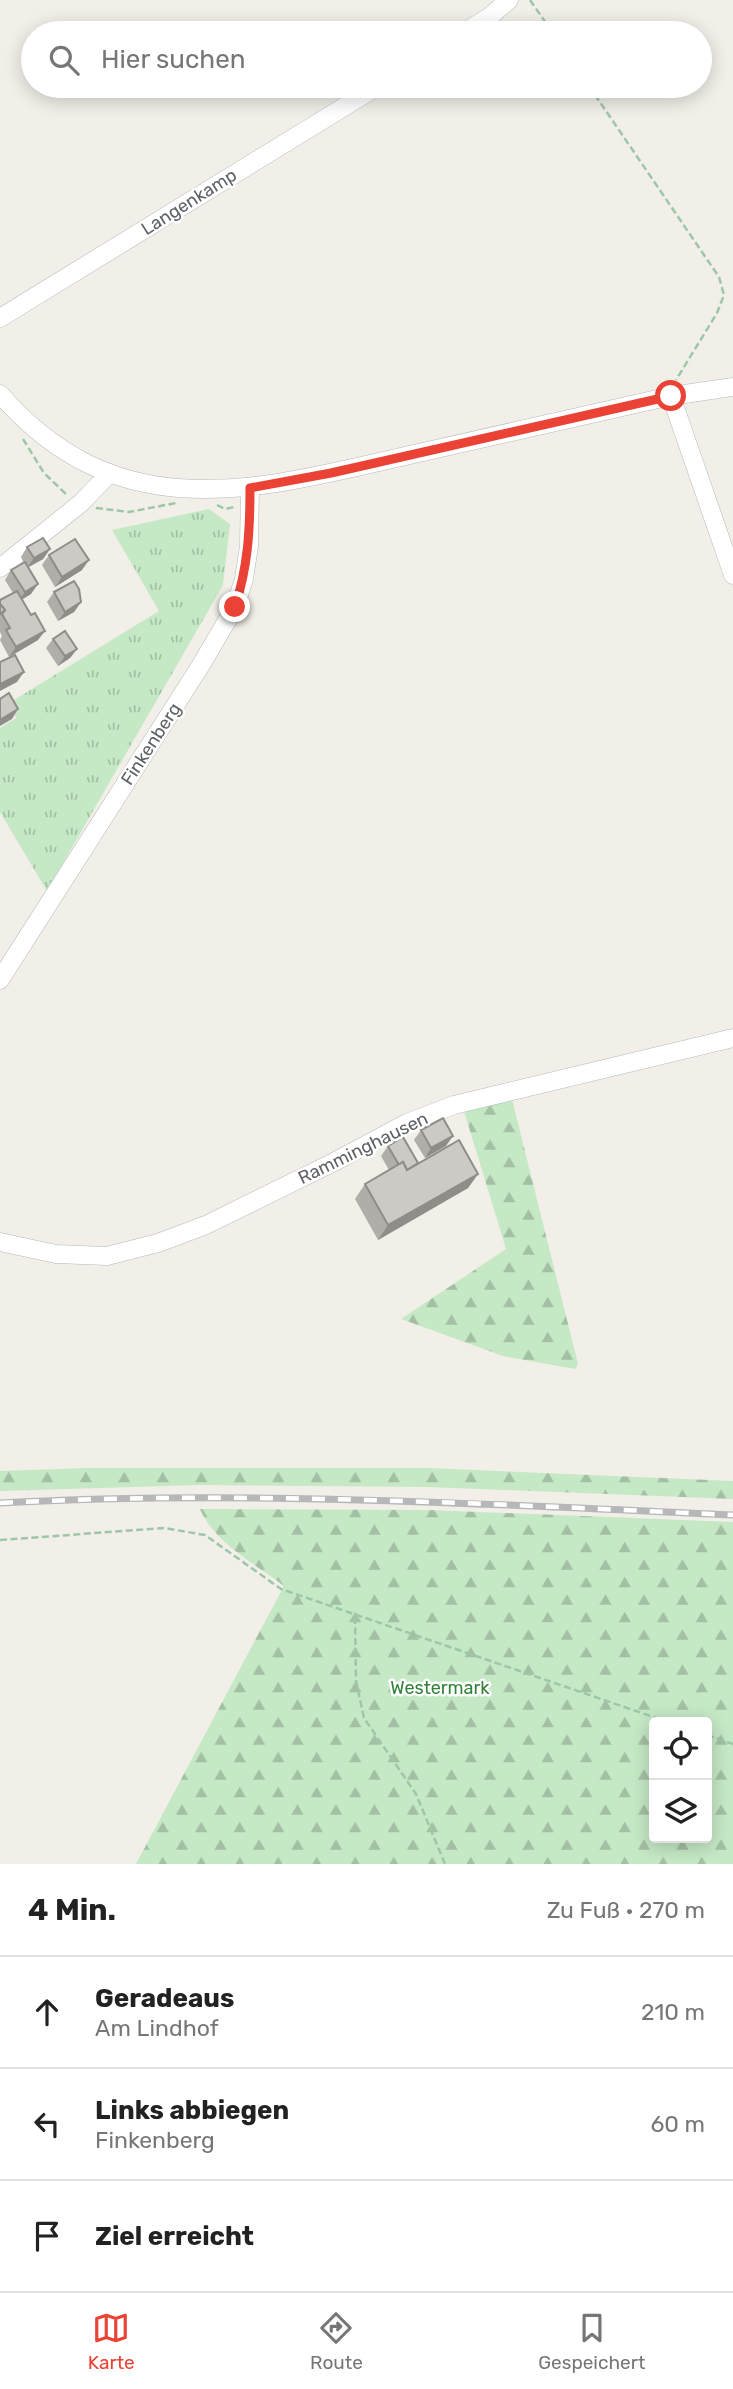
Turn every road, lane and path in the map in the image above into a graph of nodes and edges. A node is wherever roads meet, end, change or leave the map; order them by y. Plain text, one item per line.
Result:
1 (509, 0) edge
2 (530, 0) edge
3 (484, 21) edge
4 (545, 21) edge
5 (358, 98) edge
6 (597, 98) edge
7 (0, 318) edge
8 (733, 387) edge
9 (0, 394) edge
10 (671, 396) junction
11 (110, 473) junction
12 (250, 488) junction
13 (0, 568) edge
14 (733, 575) edge
15 (0, 980) edge
16 (733, 1038) edge
17 (0, 1242) edge
18 (0, 1540) edge
19 (355, 1615) junction
20 (653, 1717) edge
21 (712, 1737) edge
22 (733, 1744) edge
23 (445, 1864) edge

1 - 3 street
2 - 4 path
5 - 7 street, Langenkamp
6 - 10 path
8 - 10 street
9 - 11 street
10 - 12 street
10 - 14 street
11 - 12 street
11 - 13 street
12 - 15 street, Finkenberg
16 - 17 street, Ramminghausen
18 - 19 path
19 - 20 path
19 - 23 path
21 - 22 path

